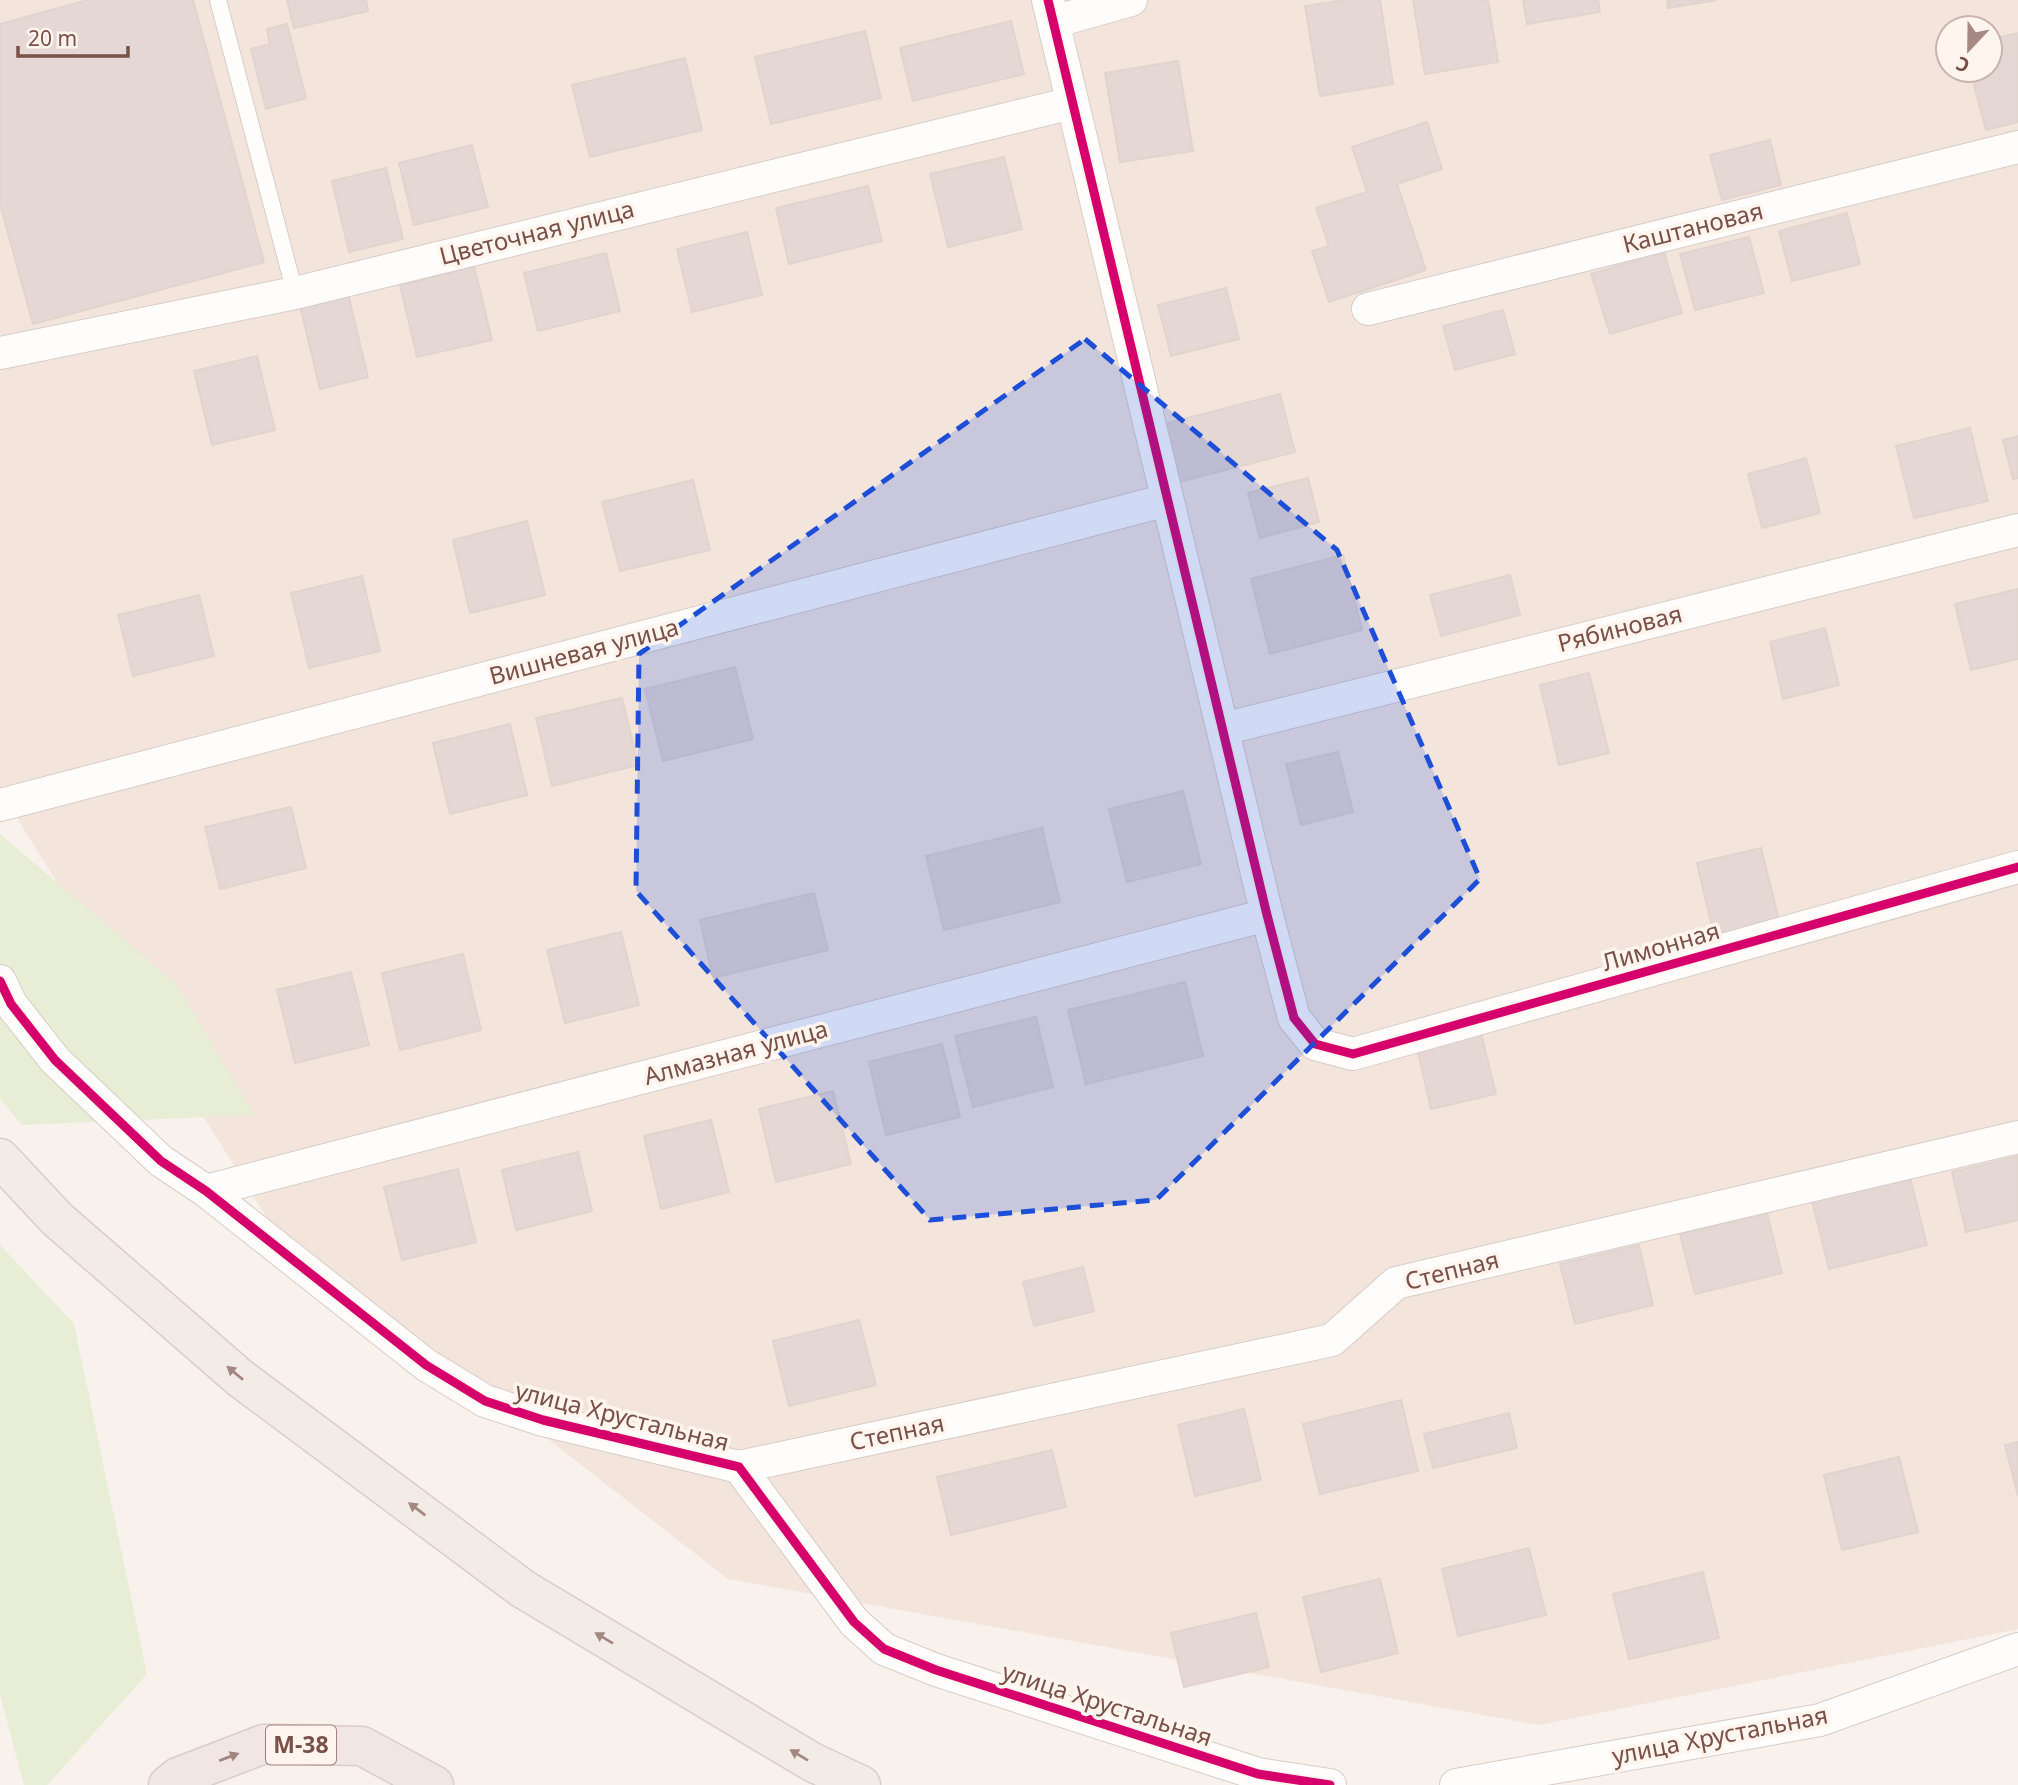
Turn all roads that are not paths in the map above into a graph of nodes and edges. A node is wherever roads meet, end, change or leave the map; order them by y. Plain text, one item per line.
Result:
1 (218, 0) edge
2 (1131, 0) edge
3 (1050, 11) edge
4 (1072, 103) junction
5 (2018, 147) edge
6 (295, 293) junction
7 (1368, 309) dead end
8 (0, 353) edge
9 (1167, 500) junction
10 (2018, 530) edge
11 (1223, 729) junction
12 (0, 805) edge
13 (2018, 867) edge
14 (1267, 915) junction
15 (0, 981) edge
16 (2018, 1137) edge
17 (0, 1158) edge
18 (206, 1191) junction
19 (739, 1467) junction
20 (2018, 1649) edge
21 (167, 1785) edge
22 (434, 1785) edge
23 (860, 1785) edge
24 (1330, 1785) edge
25 (1456, 1785) edge

1 - 6 lane
2 - 3 street
3 - 4 street
4 - 6 street, Цветочная улица
4 - 9 street
5 - 7 street, Каштановая
6 - 8 street, Цветочная улица
9 - 11 street
9 - 12 street, Вишневая улица
10 - 11 street, Рябиновая
11 - 14 street
13 - 14 street, Лимонная
14 - 18 street, Алмазная улица
15 - 18 street, улица Хрустальная
16 - 19 street, Степная
23 -> 17 main road
18 - 19 street, улица Хрустальная
19 - 24 street, улица Хрустальная
20 - 25 street, улица Хрустальная
21 -> 22 highway, M-38

